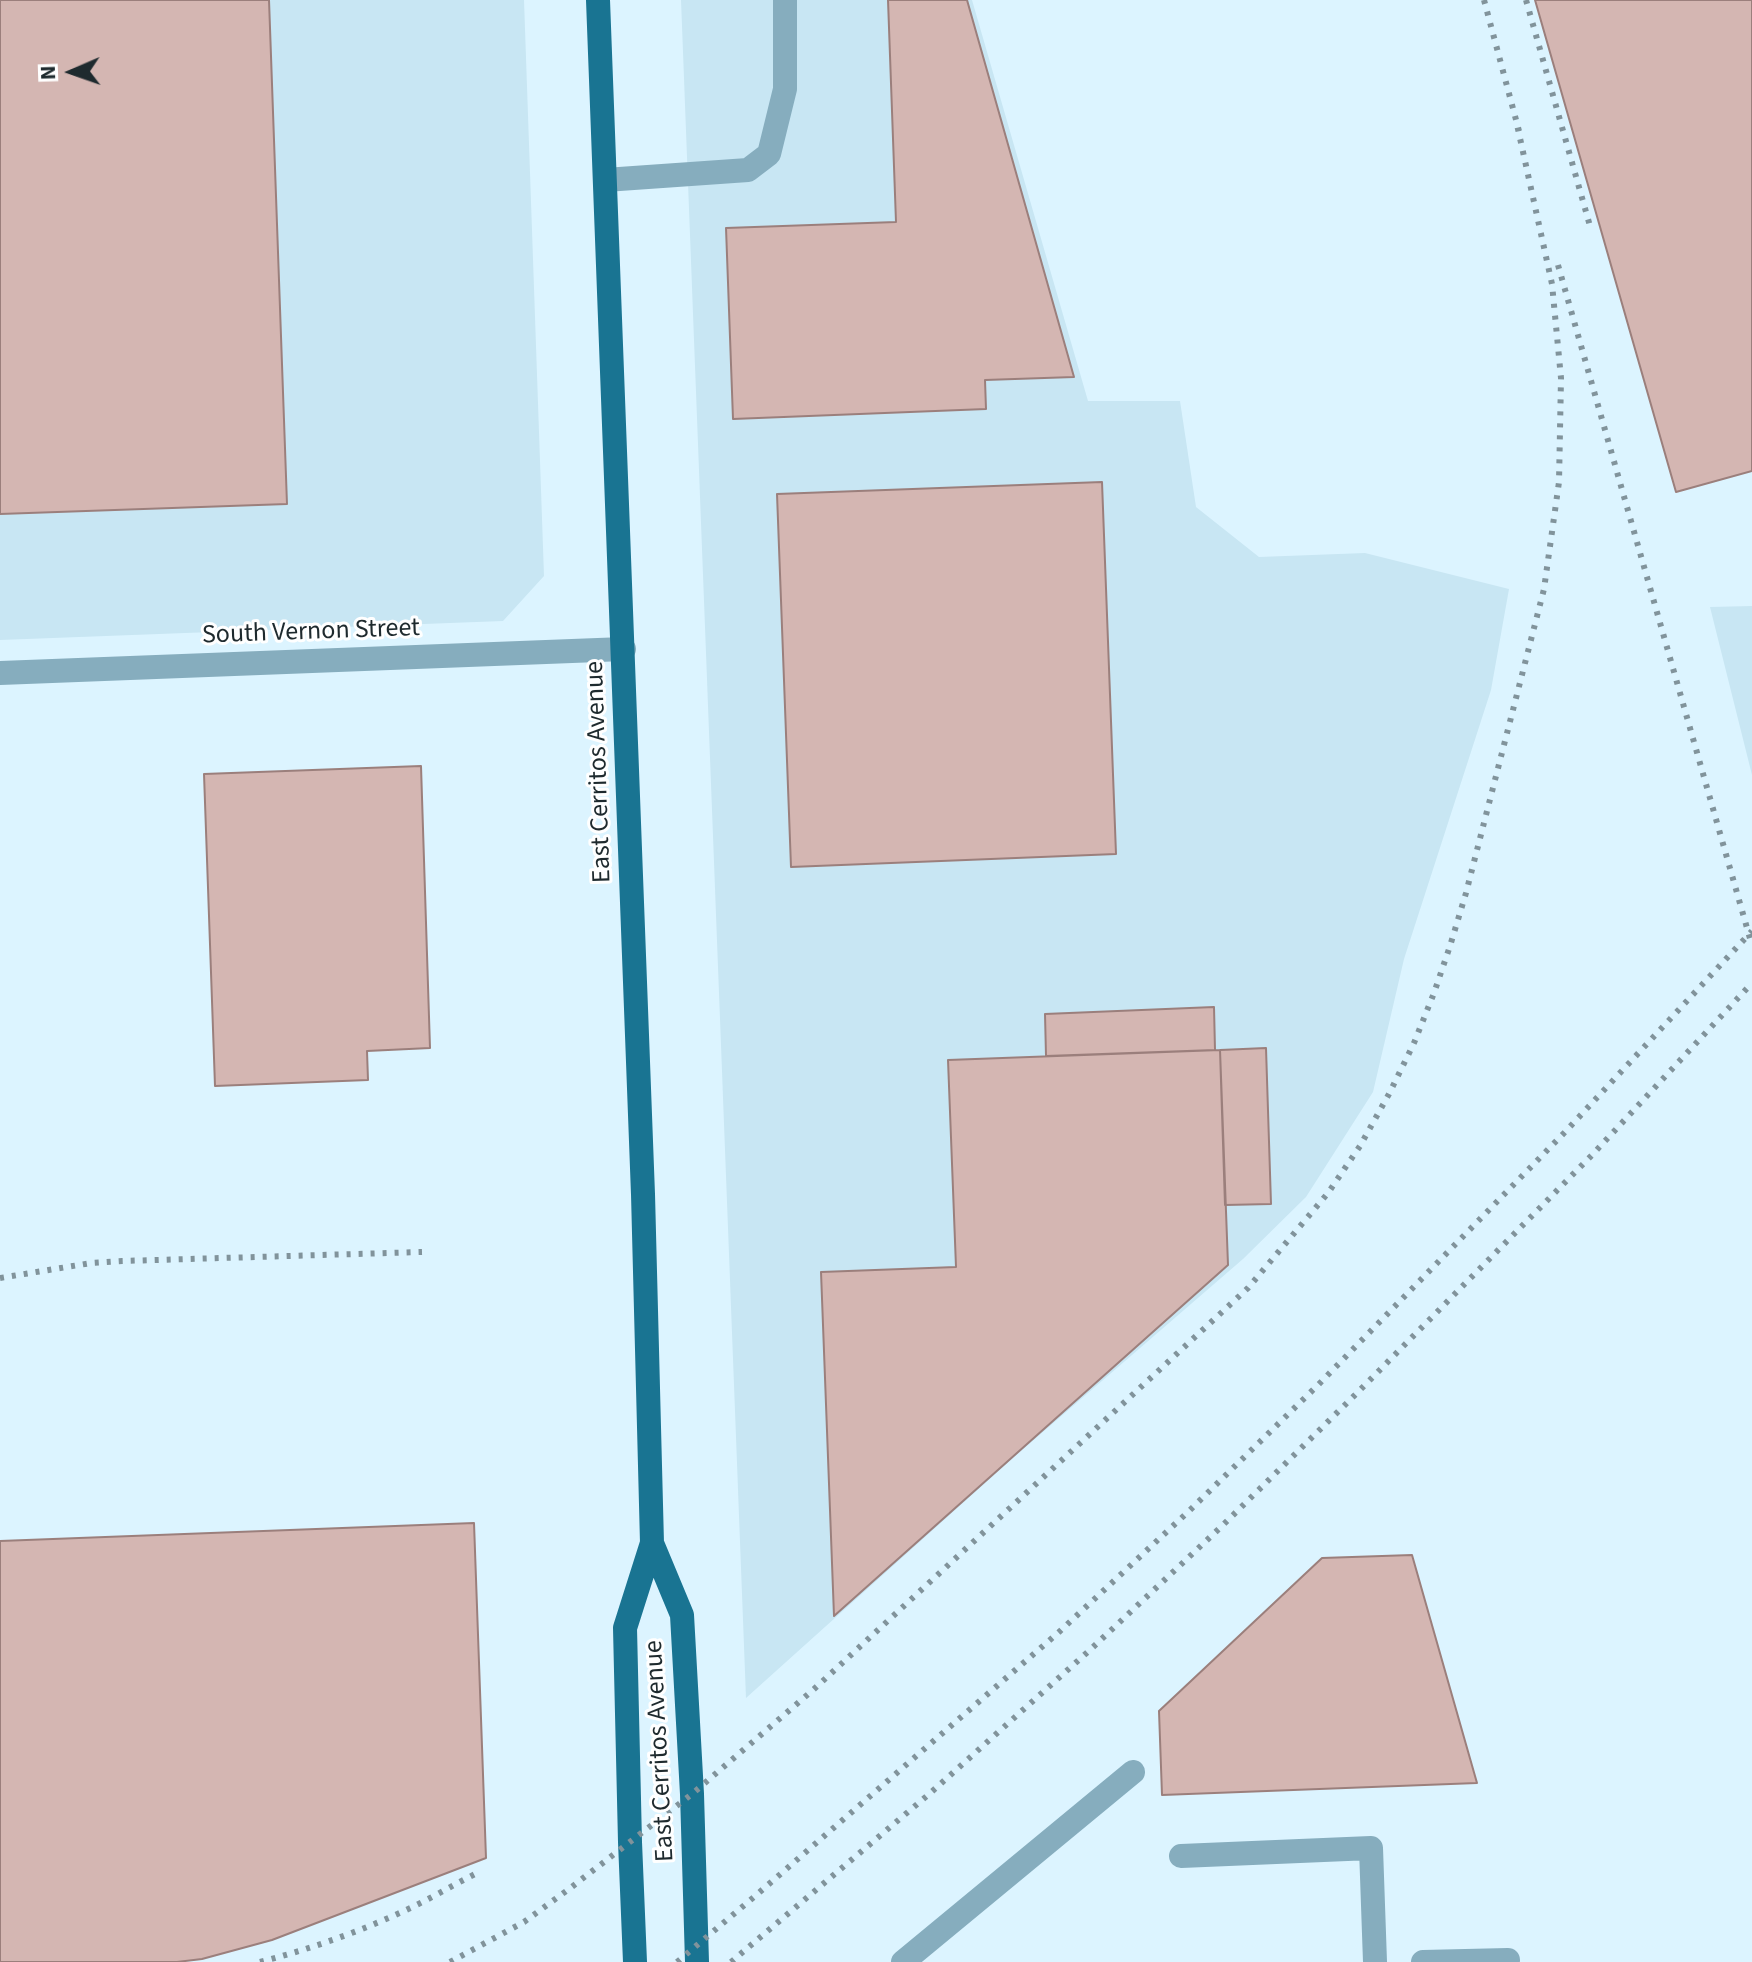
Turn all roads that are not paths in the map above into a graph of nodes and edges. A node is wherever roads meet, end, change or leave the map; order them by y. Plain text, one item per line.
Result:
1 (598, 0) edge
2 (785, 0) edge
3 (605, 180) junction
4 (624, 649) junction
5 (0, 673) edge
6 (652, 1543) junction
7 (1133, 1772) dead end
8 (1181, 1856) dead end
9 (1508, 1960) dead end
10 (635, 1962) edge
11 (697, 1962) edge
12 (903, 1962) edge
13 (1375, 1962) edge
14 (1423, 1962) edge

1 - 3 main road, East Cerritos Avenue
2 - 3 street
3 - 4 main road, East Cerritos Avenue
4 - 5 street, South Vernon Street
4 - 6 main road, East Cerritos Avenue
6 - 10 main road, East Cerritos Avenue
6 - 11 main road, East Cerritos Avenue
7 - 12 street
8 - 13 street
9 - 14 street

